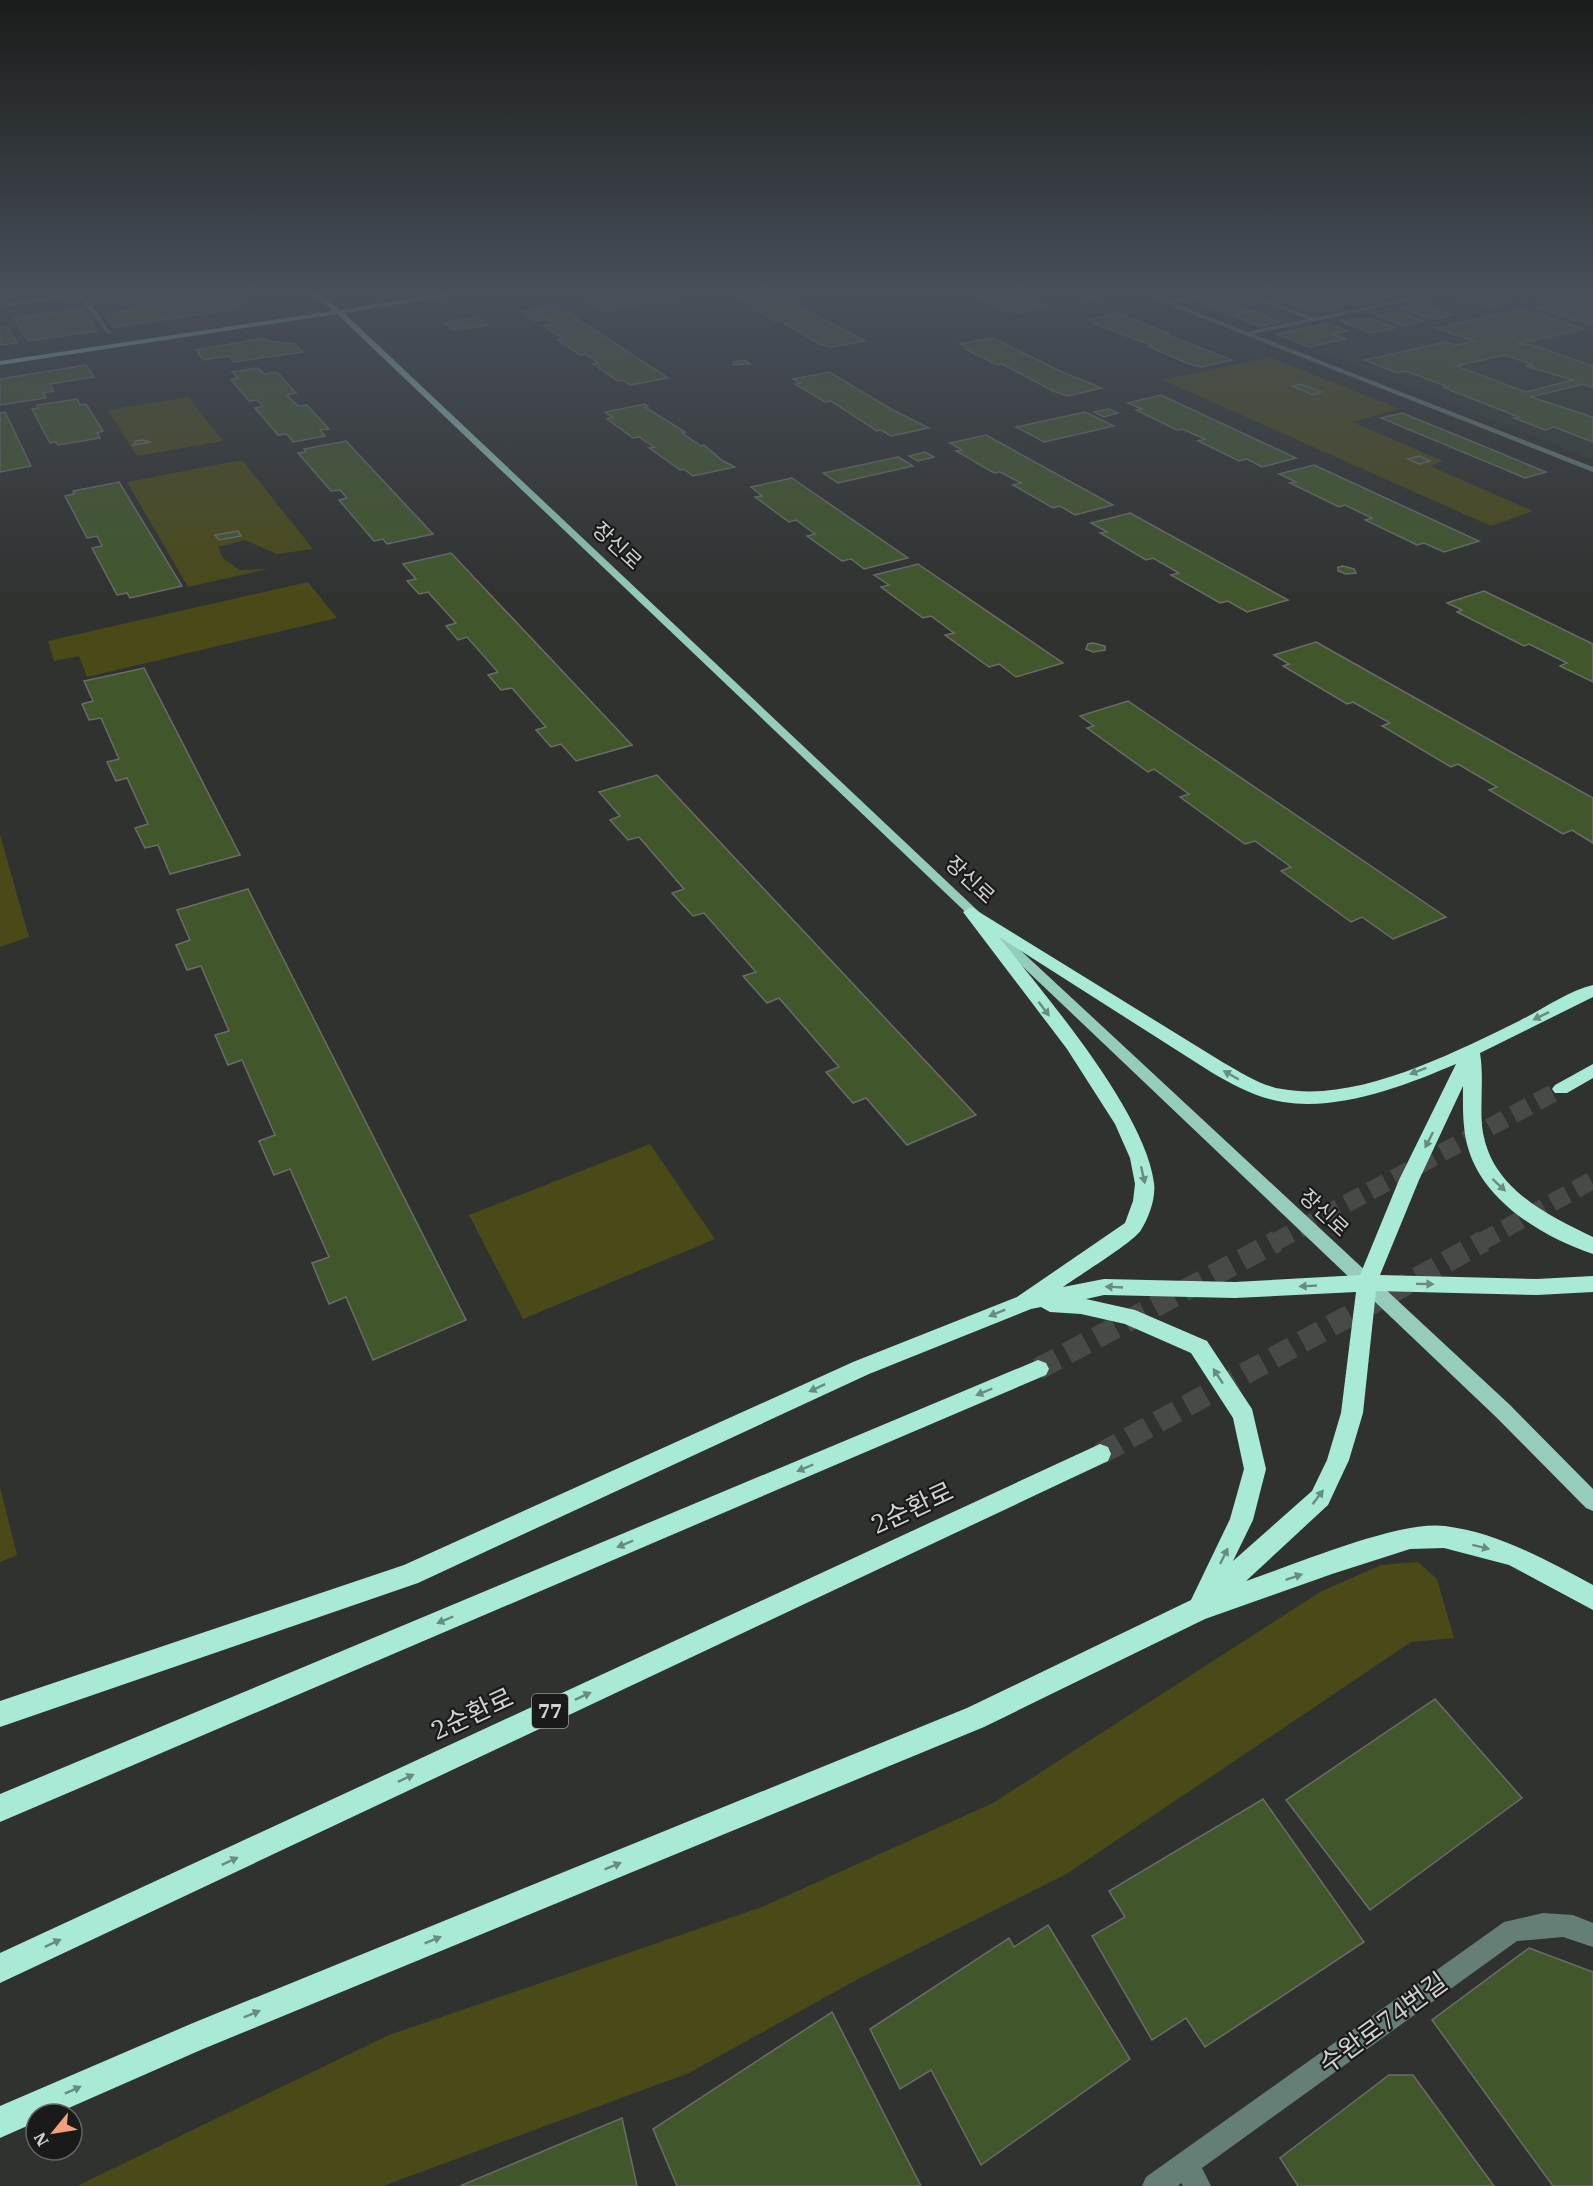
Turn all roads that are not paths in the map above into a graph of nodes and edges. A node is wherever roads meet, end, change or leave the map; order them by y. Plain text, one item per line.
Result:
1 (426, 395) edge
2 (1401, 395) edge
3 (1593, 470) edge
4 (971, 912) junction
5 (1593, 990) edge
6 (1472, 1049) junction
7 (1593, 1070) edge
8 (1561, 1089) tunnel mouth
9 (1593, 1246) edge
10 (1367, 1283) junction
11 (1593, 1284) edge
12 (1024, 1303) junction
13 (1038, 1369) tunnel mouth
14 (1100, 1454) tunnel mouth
15 (1593, 1502) edge
16 (1593, 1598) edge
17 (1198, 1609) junction
18 (0, 1714) edge
19 (0, 1808) edge
20 (1593, 1935) edge
21 (0, 1968) edge
22 (0, 2122) edge
23 (1192, 2176) edge
24 (1155, 2186) edge

1 - 4 main road, 장신로
2 - 3 street
6 -> 4 highway
4 - 10 main road, 장신로
4 -> 12 highway
5 -> 6 highway
6 -> 9 highway
6 -> 10 highway
7 - 8 highway
10 -> 11 highway
10 -> 12 highway
10 - 15 main road, 장신로
17 -> 10 highway
17 -> 12 highway
12 -> 18 highway
13 -> 19 highway
21 -> 14 highway, 2순환로 / 77
17 -> 16 highway
22 -> 17 highway
20 - 23 street, 수완로74번길
23 - 24 street, 수완로74번길

